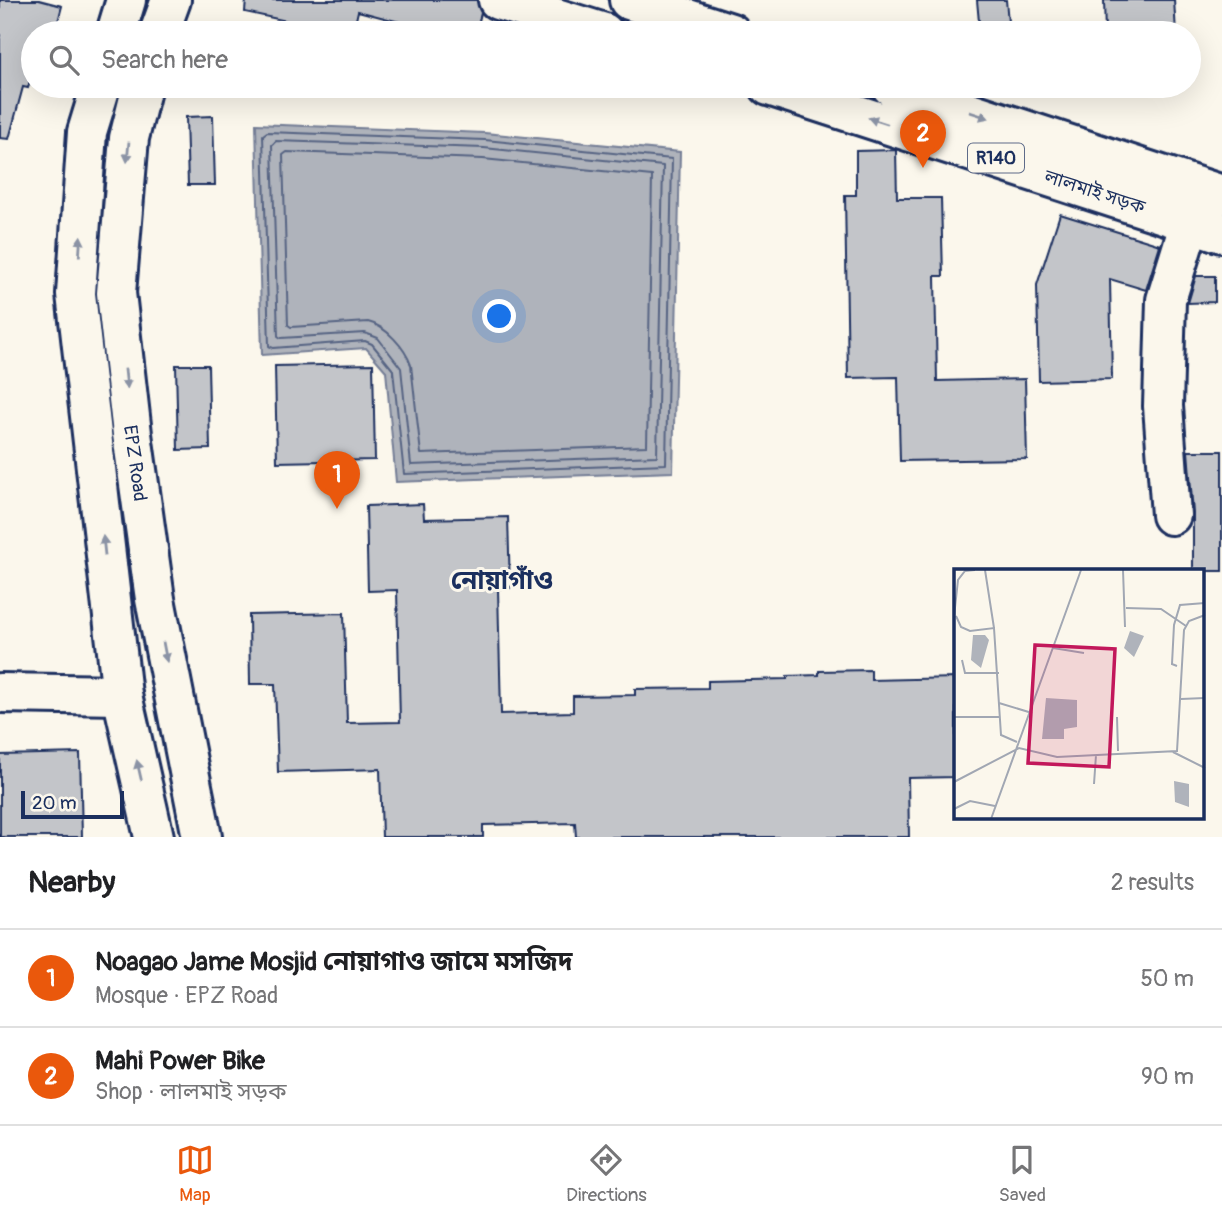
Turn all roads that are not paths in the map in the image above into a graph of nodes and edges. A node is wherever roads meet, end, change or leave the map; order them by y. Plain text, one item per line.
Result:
1 (126, 0) edge
2 (171, 0) edge
3 (629, 0) edge
4 (514, 2) edge
5 (120, 21) edge
6 (163, 21) edge
7 (569, 21) edge
8 (694, 21) edge
9 (97, 98) edge
10 (139, 98) edge
11 (812, 98) edge
12 (922, 98) edge
13 (1209, 209) edge
14 (116, 293) junction
15 (76, 294) junction
16 (1171, 515) dead end
17 (155, 599) junction
18 (111, 604) junction
19 (0, 693) edge
20 (122, 695) junction
21 (154, 837) edge
22 (202, 837) edge

1 - 5 main road
2 - 6 main road
3 - 8 main road
4 - 7 main road
15 -> 9 main road, EPZ Road
10 -> 14 main road, EPZ Road
13 -> 11 main road, লালমাই সড়ক / R140
12 -> 13 main road, লালমাই সড়ক / R140
13 - 16 main road
14 - 15 main road
14 -> 17 main road, EPZ Road
18 -> 15 main road, EPZ Road
17 - 18 main road
17 -> 22 main road, EPZ Road
18 - 20 main road, EPZ Road
19 - 20 main road
21 -> 20 main road, EPZ Road

